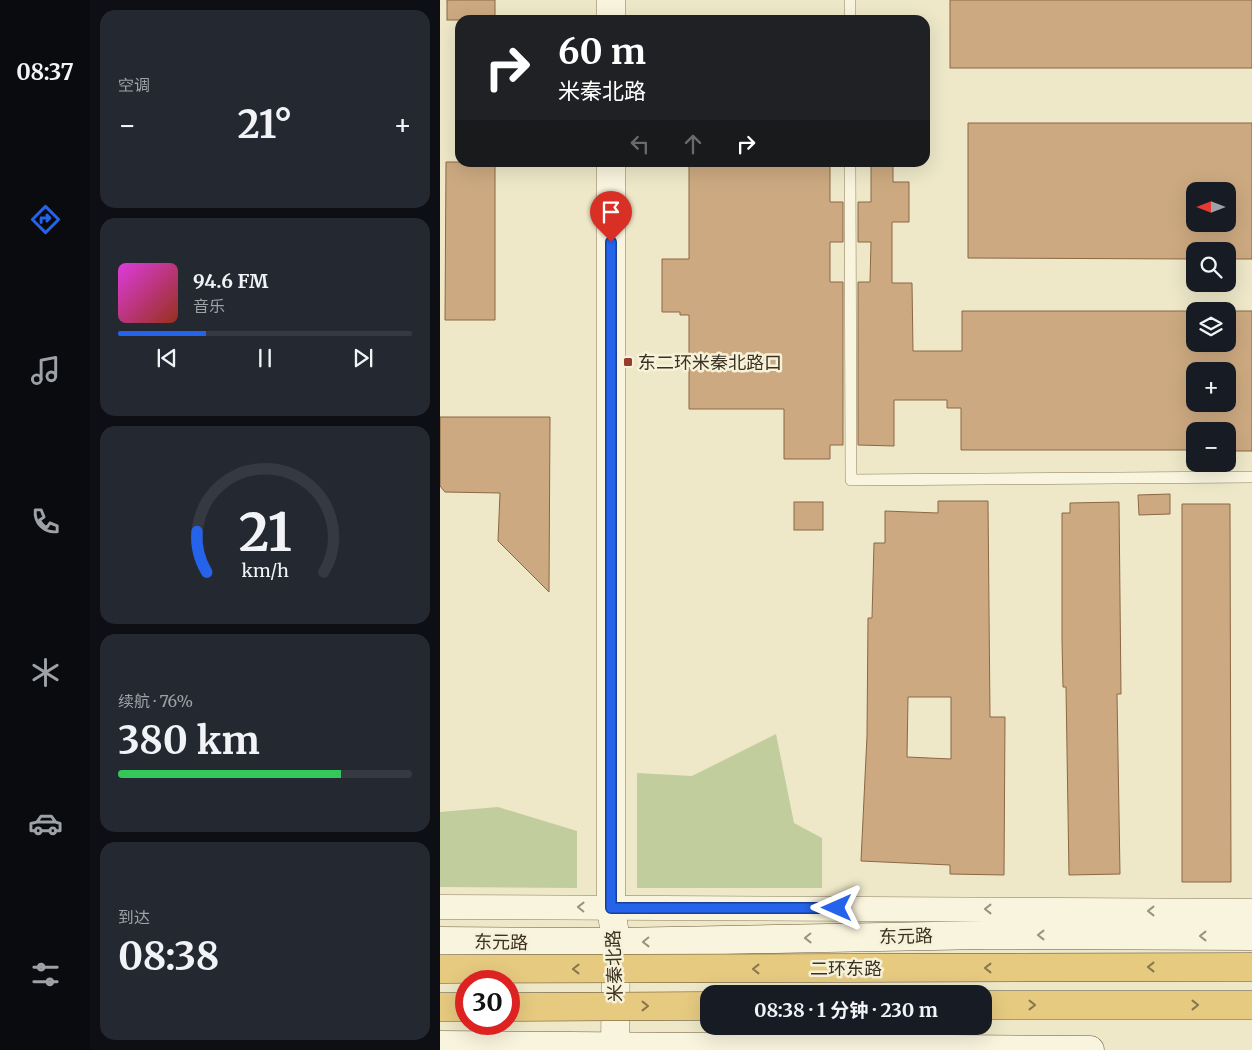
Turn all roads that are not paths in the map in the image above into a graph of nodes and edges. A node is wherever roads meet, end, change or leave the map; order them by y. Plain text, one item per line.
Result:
1 (611, 0) edge
2 (850, 0) edge
3 (611, 15) edge
4 (850, 15) edge
5 (611, 167) edge
6 (850, 167) edge
7 (1252, 477) edge
8 (440, 907) edge
9 (611, 908) junction
10 (1252, 911) edge
11 (1252, 936) edge
12 (440, 941) edge
13 (616, 942) junction
14 (1252, 967) edge
15 (440, 970) edge
16 (992, 1005) edge
17 (1252, 1005) edge
18 (700, 1006) edge
19 (440, 1007) edge
20 (455, 1007) edge
21 (520, 1007) edge
22 (440, 1045) edge
23 (615, 1048) edge
24 (1090, 1050) edge

1 - 3 main road
2 - 4 lane
5 - 9 main road, 米秦北路
6 - 7 lane
9 -> 8 street
10 -> 9 street
9 - 13 main road, 米秦北路
11 -> 13 main road, 东元路
12 - 13 main road, 东元路
13 - 23 main road, 米秦北路
14 -> 15 highway, 二环东路, bridge
16 -> 17 highway
21 -> 18 highway, bridge
19 - 20 highway
22 - 23 main road
23 - 24 main road

